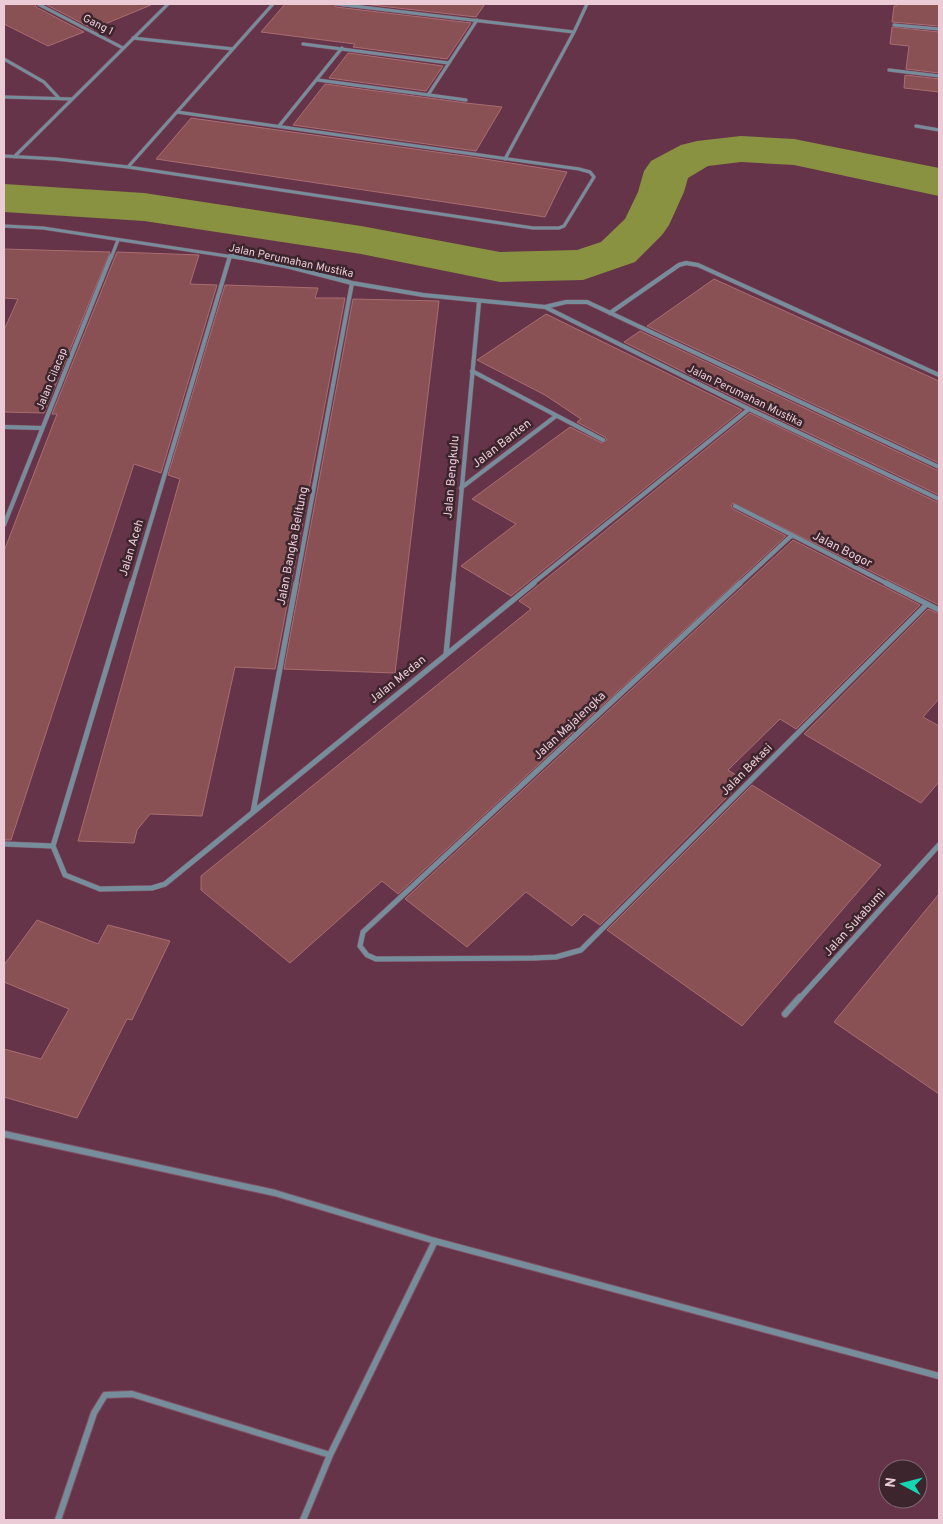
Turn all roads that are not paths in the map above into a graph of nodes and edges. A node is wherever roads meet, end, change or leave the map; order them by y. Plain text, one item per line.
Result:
1 (38, 4) edge
2 (168, 4) edge
3 (274, 4) edge
4 (336, 4) edge
5 (587, 4) edge
6 (477, 20) junction
7 (894, 25) dead end
8 (939, 29) edge
9 (574, 32) junction
10 (133, 38) junction
11 (303, 44) dead end
12 (123, 48) junction
13 (342, 48) junction
14 (233, 49) junction
15 (4, 59) edge
16 (449, 63) junction
17 (889, 70) dead end
18 (939, 76) edge
19 (318, 80) junction
20 (428, 95) junction
21 (4, 96) edge
22 (59, 97) junction
23 (72, 99) junction
24 (466, 100) dead end
25 (177, 112) junction
26 (279, 126) junction
27 (916, 126) dead end
28 (939, 130) edge
29 (4, 156) edge
30 (14, 157) junction
31 (505, 160) junction
32 (128, 167) junction
33 (4, 226) edge
34 (118, 240) junction
35 (230, 256) junction
36 (352, 283) junction
37 (479, 302) junction
38 (545, 307) junction
39 (610, 313) junction
40 (472, 371) junction
41 (939, 374) edge
42 (750, 409) junction
43 (556, 416) junction
44 (4, 427) edge
45 (41, 428) junction
46 (603, 440) dead end
47 (939, 466) edge
48 (462, 488) junction
49 (939, 499) edge
50 (736, 506) dead end
51 (4, 525) edge
52 (791, 536) junction
53 (927, 604) junction
54 (939, 610) edge
55 (446, 654) junction
56 (253, 812) junction
57 (4, 844) edge
58 (53, 846) junction
59 (939, 847) edge
60 (581, 950) joint
61 (785, 1014) dead end
62 (4, 1134) edge
63 (435, 1241) junction
64 (939, 1376) edge
65 (330, 1455) junction
66 (58, 1520) edge
67 (303, 1520) edge

1 - 12 street, Gang 1
2 - 10 street
3 - 14 street
4 - 6 street
5 - 9 street
6 - 9 street
6 - 16 street
7 - 8 street
9 - 31 street
10 - 12 street
10 - 14 street
11 - 13 street
12 - 23 street
13 - 16 street
13 - 19 street
14 - 25 street
15 - 22 street
16 - 20 street
17 - 18 street
19 - 20 street
19 - 26 street
20 - 24 street
21 - 22 street
22 - 23 street
23 - 30 street
25 - 26 street
25 - 32 street
26 - 31 street
27 - 28 street
29 - 30 street
30 - 32 street
31 - 32 street
33 - 34 street, Jalan Perumahan Mustika
34 - 35 street, Jalan Perumahan Mustika
34 - 45 street, Jalan Cilacap
35 - 36 street, Jalan Perumahan Mustika
35 - 58 street, Jalan Aceh
36 - 37 street, Jalan Perumahan Mustika
36 - 56 street, Jalan Bangka Belitung
37 - 38 street, Jalan Perumahan Mustika
37 - 40 street, Jalan Bengkulu
38 - 39 street, Jalan Perumahan Mustika
38 - 42 street, Jalan Perumahan Mustika
39 - 41 street
39 - 47 street, Jalan Perumahan Mustika
40 - 43 street, Jalan Banten
40 - 48 street, Jalan Bengkulu
42 - 49 street, Jalan Perumahan Mustika
42 - 55 street, Jalan Medan
43 - 46 street, Jalan Banten
43 - 48 street, Jalan Banten
44 - 45 street
45 - 51 street, Jalan Cilacap
48 - 55 street, Jalan Bengkulu
50 - 52 street, Jalan Bogor
52 - 53 street, Jalan Bogor
52 - 60 street, Jalan Majalengka
53 - 54 street, Jalan Bogor
53 - 60 street, Jalan Bekasi
55 - 56 street, Jalan Medan
56 - 58 street, Jalan Medan
57 - 58 street
59 - 61 street, Jalan Sukabumi
62 - 63 street
63 - 64 street
63 - 65 street
65 - 66 street
65 - 67 street

